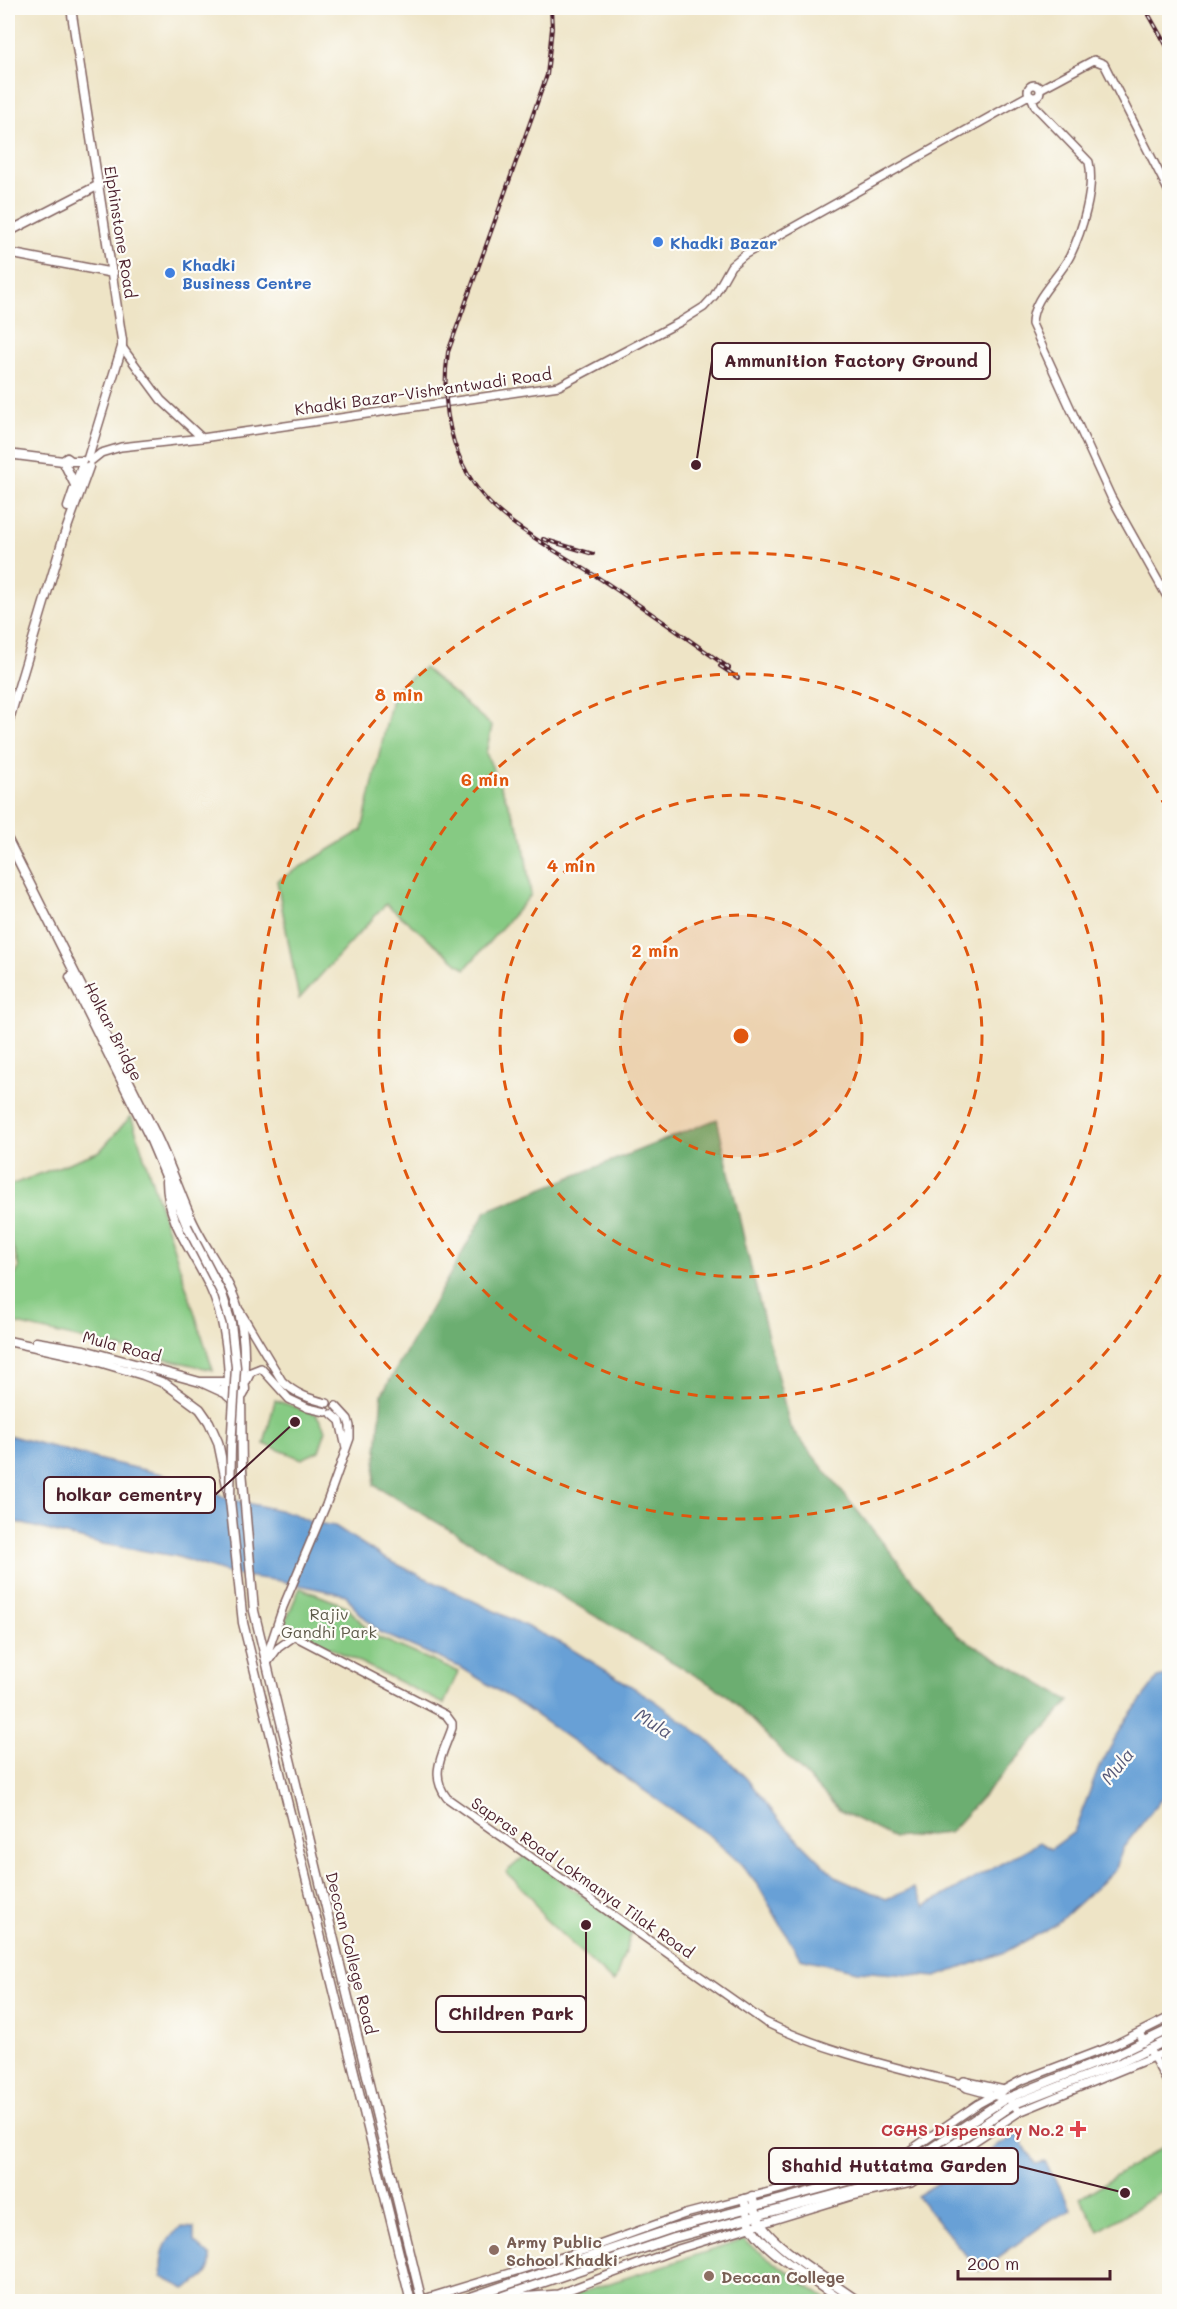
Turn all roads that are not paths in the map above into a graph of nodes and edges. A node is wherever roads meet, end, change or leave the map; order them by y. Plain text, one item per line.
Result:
1 (71, 8) edge
2 (1030, 95) junction
3 (99, 185) junction
4 (1170, 194) edge
5 (8, 232) edge
6 (8, 253) edge
7 (113, 273) junction
8 (122, 347) junction
9 (202, 438) junction
10 (8, 454) edge
11 (65, 460) junction
12 (86, 462) junction
13 (75, 485) junction
14 (1170, 602) edge
15 (9, 704) edge
16 (8, 723) edge
17 (8, 840) edge
18 (8, 852) edge
19 (167, 1174) junction
20 (237, 1306) junction
21 (8, 1336) edge
22 (8, 1341) edge
23 (70, 1352) junction
24 (229, 1381) junction
25 (200, 1382) junction
26 (244, 1385) junction
27 (227, 1394) junction
28 (241, 1396) junction
29 (327, 1403) junction
30 (336, 1406) junction
31 (329, 1413) junction
32 (346, 1450) junction
33 (230, 1500) junction
34 (277, 1627) junction
35 (295, 1636) junction
36 (271, 1644) junction
37 (279, 1648) junction
38 (266, 1661) junction
39 (1170, 2017) edge
40 (1170, 2029) edge
41 (1140, 2033) junction
42 (1170, 2039) edge
43 (1148, 2050) junction
44 (1170, 2050) edge
45 (964, 2086) junction
46 (1170, 2087) edge
47 (1004, 2094) junction
48 (992, 2096) junction
49 (978, 2104) junction
50 (1019, 2104) junction
51 (748, 2198) junction
52 (752, 2213) junction
53 (756, 2227) junction
54 (532, 2291) junction
55 (417, 2301) edge
56 (456, 2301) edge
57 (486, 2301) edge
58 (509, 2301) edge
59 (843, 2301) edge
60 (859, 2301) edge

1 - 3 main road, Elphinstone Road
2 - 4 street, Khadki Bazar-Vishrantwadi Road
2 - 9 street, Khadki Bazar-Vishrantwadi Road
2 - 14 street
3 - 5 main road
3 - 7 main road, Elphinstone Road
6 - 7 main road
7 - 8 main road, Elphinstone Road
8 - 9 street
8 - 12 main road, Elphinstone Road
9 - 12 street, Khadki Bazar-Vishrantwadi Road
10 - 11 main road
11 - 12 main road
11 - 13 main road
12 - 13 main road
12 - 15 main road, Elphinstone Road
13 - 15 main road
15 - 16 main road, Elphinstone Road
17 - 20 main road
18 - 19 main road, Holkar Bridge
19 - 24 main road
19 - 33 main road, Holkar Bridge, bridge
20 - 26 main road
20 - 29 street
21 - 23 main road, Mula Road
22 - 23 main road, Mula Road
23 - 25 main road, Mula Road
23 - 33 main road, bridge
24 - 25 main road, Mula Road
24 - 26 main road
24 - 27 main road
25 - 27 main road
26 - 28 main road
26 - 31 street
27 - 28 main road
28 - 38 main road, Deccan College Road
29 - 30 street
29 - 31 street
30 - 31 street
30 - 32 street
31 - 32 street
32 - 34 street
33 - 55 main road, Deccan College Road
34 - 35 street, Sapras Road Lokmanya Tilak Road
34 - 36 street
35 - 37 street
35 - 45 street, Sapras Road Lokmanya Tilak Road
36 - 37 street
36 - 38 street
37 - 38 street
38 - 55 main road, Deccan College Road
39 - 41 street
40 - 43 main road
41 - 43 main road
41 - 47 street
42 - 43 main road
43 - 44 street
43 - 46 street
43 - 50 street
43 - 50 main road
45 - 47 street, Sapras Road Lokmanya Tilak Road
45 - 48 street, Sapras Road Lokmanya Tilak Road
45 - 49 street
47 - 48 street, Sapras Road Lokmanya Tilak Road
47 - 50 main road
47 - 52 main road
48 - 49 street
49 - 51 street
50 - 52 main road
50 - 53 street
51 - 52 main road
51 - 55 street
52 - 53 main road
52 - 54 main road
52 - 56 main road
53 - 54 street
53 - 59 main road
53 - 60 main road
54 - 57 main road
54 - 58 street

